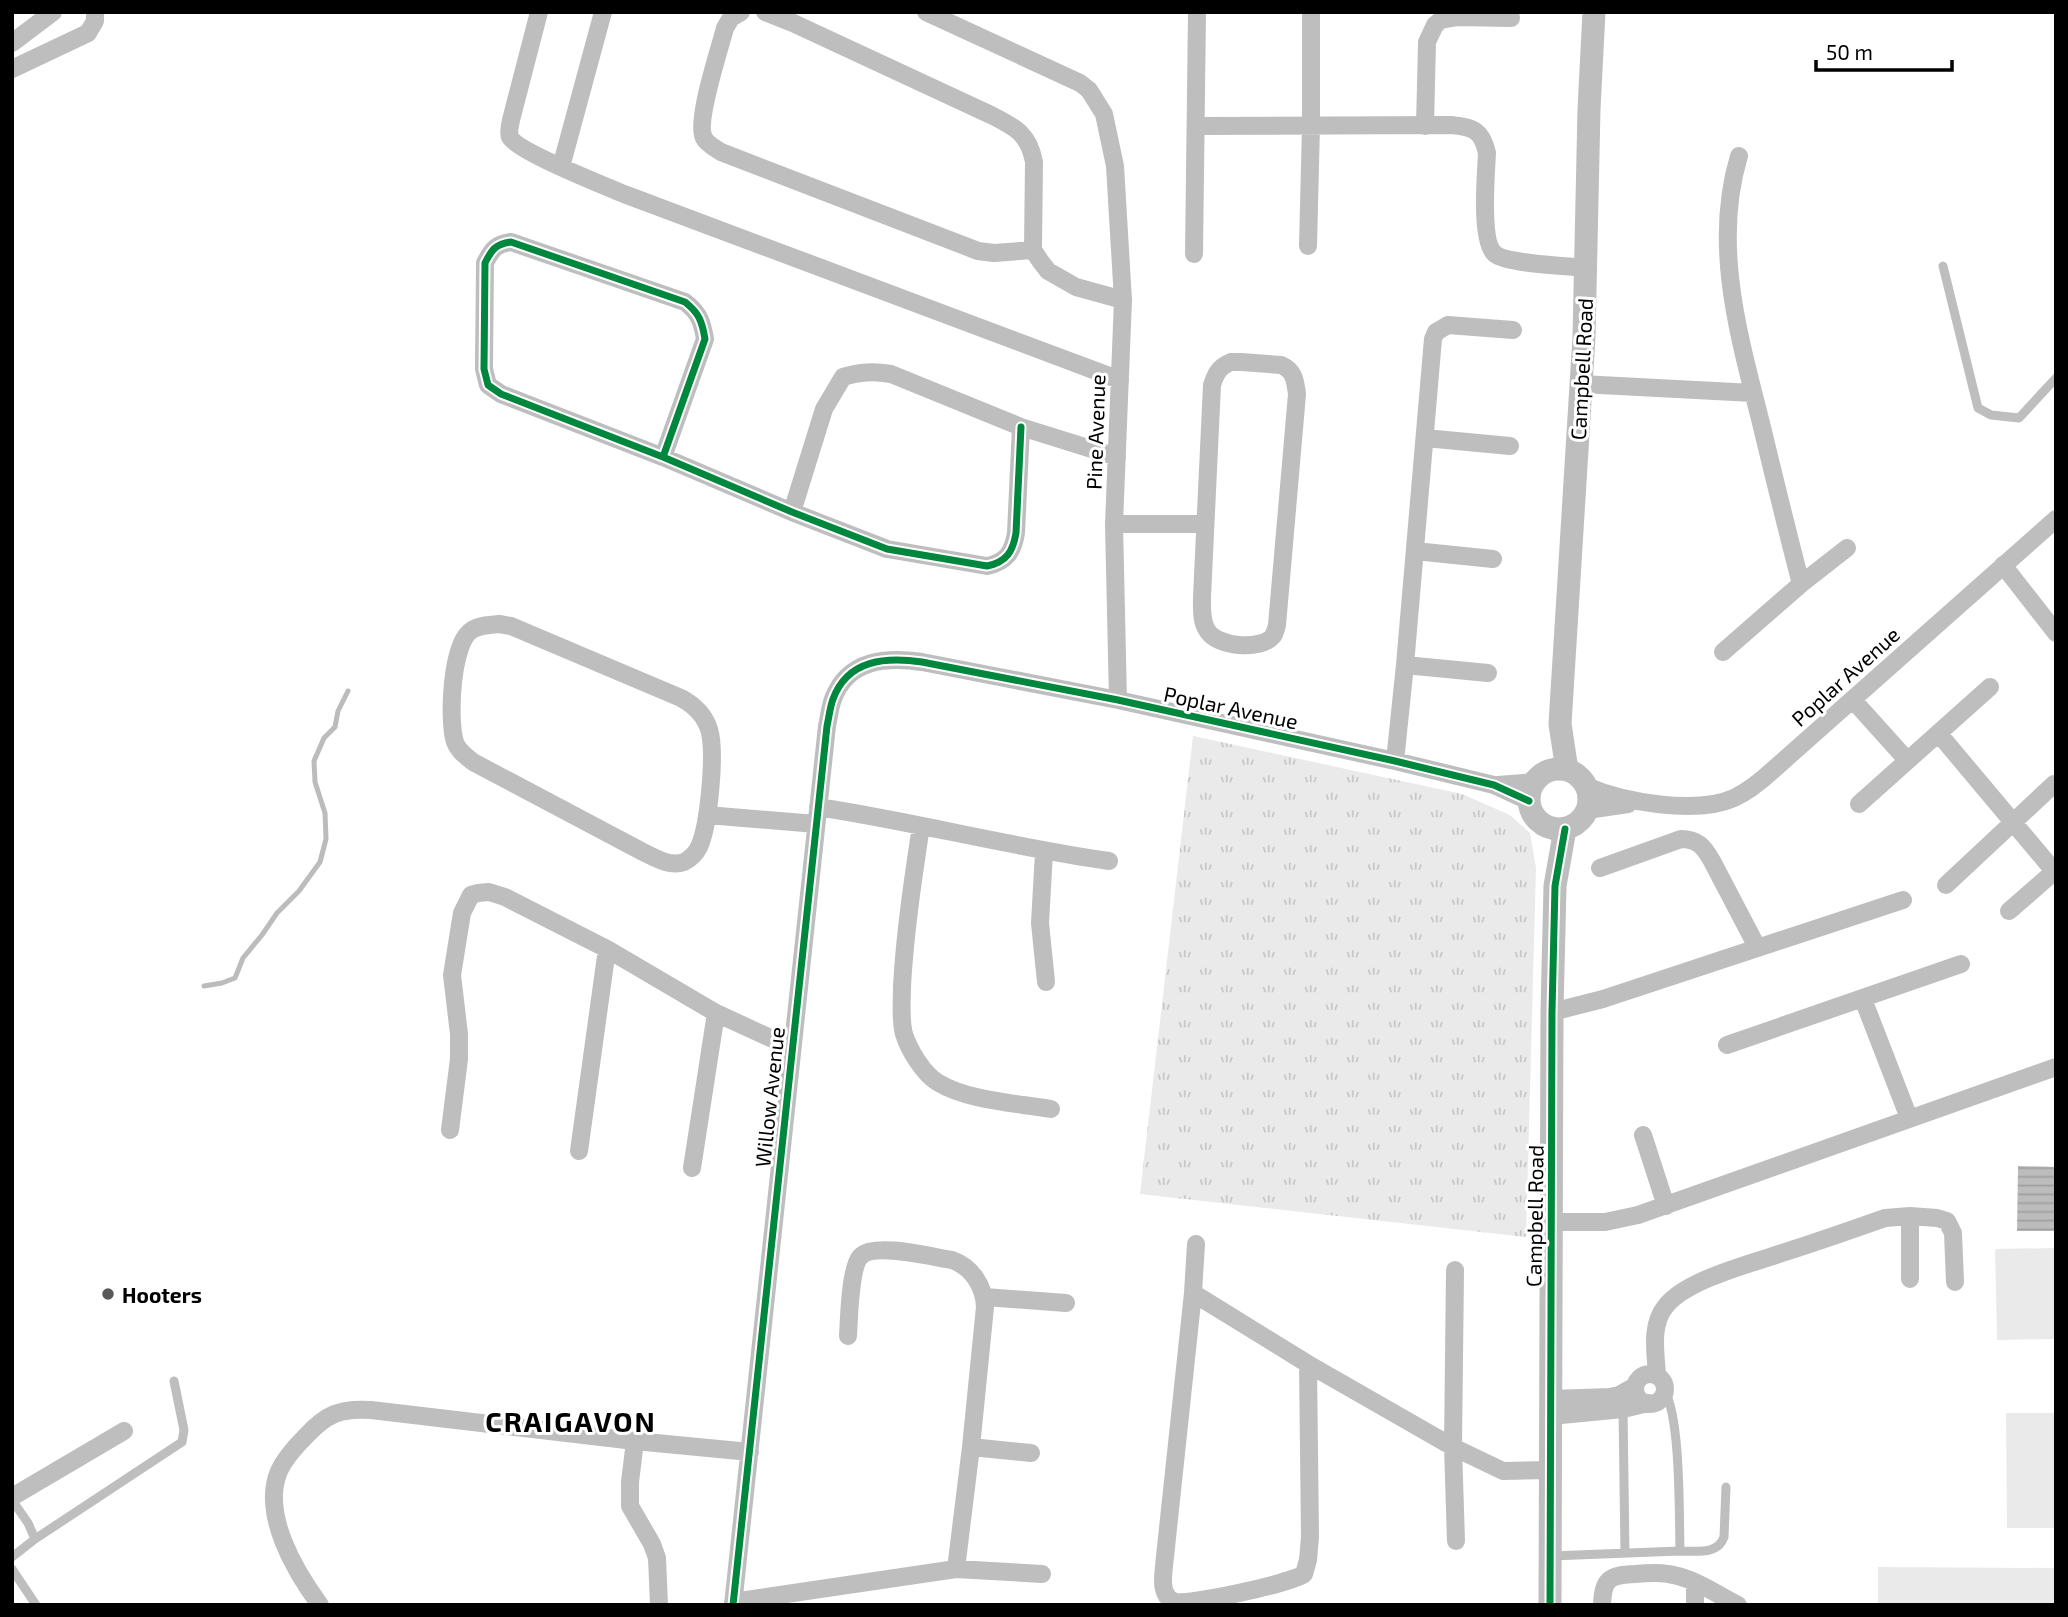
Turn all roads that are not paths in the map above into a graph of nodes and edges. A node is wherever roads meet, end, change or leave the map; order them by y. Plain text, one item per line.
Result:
1 (53, 12) edge
2 (94, 12) edge
3 (539, 12) edge
4 (603, 12) edge
5 (741, 12) edge
6 (765, 12) edge
7 (926, 12) edge
8 (1197, 12) edge
9 (1311, 12) edge
10 (1594, 13) edge
11 (1511, 18) dead end
12 (12, 43) edge
13 (12, 69) edge
14 (1196, 125) junction
15 (1311, 126) junction
16 (1425, 126) junction
17 (1739, 156) dead end
18 (561, 167) junction
19 (1308, 246) dead end
20 (1033, 250) junction
21 (1194, 254) dead end
22 (1943, 266) dead end
23 (1586, 268) junction
24 (1123, 300) junction
25 (1513, 330) dead end
26 (2056, 378) edge
27 (1120, 380) junction
28 (1581, 384) junction
29 (1753, 393) junction
30 (1021, 427) junction
31 (1424, 438) junction
32 (1510, 446) dead end
33 (663, 457) junction
34 (1117, 457) junction
35 (792, 512) junction
36 (2056, 519) edge
37 (1114, 524) junction
38 (1205, 524) junction
39 (1847, 548) dead end
40 (1415, 551) junction
41 (1493, 559) dead end
42 (2003, 565) junction
43 (1801, 584) junction
44 (2056, 633) edge
45 (1723, 652) dead end
46 (922, 662) joint
47 (1405, 666) junction
48 (1488, 673) dead end
49 (1990, 687) dead end
50 (1853, 700) junction
51 (1118, 701) junction
52 (1939, 734) junction
53 (1907, 760) junction
54 (1395, 761) junction
55 (1544, 781) junction
56 (2054, 784) dead end
57 (1586, 786) junction
58 (1638, 802) junction
59 (1859, 804) dead end
60 (1587, 810) junction
61 (707, 815) junction
62 (817, 816) junction
63 (2014, 822) junction
64 (920, 826) junction
65 (1557, 828) junction
66 (1044, 852) junction
67 (1109, 861) dead end
68 (1600, 868) dead end
69 (2055, 870) edge
70 (1946, 884) dead end
71 (1903, 900) dead end
72 (2009, 911) dead end
73 (1757, 947) junction
74 (607, 949) junction
75 (1961, 964) dead end
76 (1046, 982) dead end
77 (1864, 999) junction
78 (1552, 1012) junction
79 (716, 1013) junction
80 (1727, 1045) dead end
81 (792, 1048) junction
82 (2056, 1067) edge
83 (1051, 1109) dead end
84 (1909, 1118) junction
85 (450, 1130) dead end
86 (1643, 1135) dead end
87 (579, 1152) dead end
88 (692, 1168) dead end
89 (1666, 1206) junction
90 (1910, 1216) junction
91 (1551, 1222) junction
92 (1196, 1244) dead end
93 (1455, 1270) dead end
94 (1910, 1279) dead end
95 (1955, 1282) dead end
96 (1193, 1293) junction
97 (985, 1297) junction
98 (1066, 1303) dead end
99 (848, 1336) dead end
100 (1308, 1364) junction
101 (174, 1381) dead end
102 (1649, 1382) junction
103 (1551, 1407) junction
104 (1623, 1409) junction
105 (124, 1431) dead end
106 (635, 1441) junction
107 (971, 1447) junction
108 (1453, 1447) junction
109 (750, 1452) junction
110 (1031, 1453) dead end
111 (1551, 1470) junction
112 (1726, 1487) dead end
113 (12, 1499) edge
114 (35, 1539) junction
115 (1455, 1541) dead end
116 (1680, 1551) junction
117 (1625, 1553) junction
118 (1551, 1556) junction
119 (12, 1557) edge
120 (12, 1569) edge
121 (956, 1569) junction
122 (1042, 1574) dead end
123 (1695, 1584) junction
124 (733, 1603) edge
125 (36, 1605) edge
126 (320, 1605) edge
127 (659, 1605) edge
128 (1550, 1605) edge
129 (1602, 1605) edge
130 (1695, 1605) edge
131 (1738, 1605) edge

1 - 12 street
2 - 13 street
3 - 18 street
4 - 18 street
5 - 20 street
6 - 20 street
7 - 24 street, Pine Avenue
8 - 14 street
9 - 15 street
10 - 23 street, Campbell Road
11 - 16 street
14 - 15 street
14 - 21 street
15 - 16 street
15 - 19 street
16 - 23 street
17 - 29 street
18 - 27 street
20 - 24 street
22 - 26 lane
23 - 28 street, Campbell Road
24 - 27 street, Pine Avenue
25 - 31 street
27 - 34 street, Pine Avenue
28 - 29 street
28 - 55 street, Campbell Road
29 - 43 street
30 - 34 street
30 - 35 street
30 - 35 street
31 - 32 street
31 - 40 street
33 - 33 street
33 - 35 street
34 - 37 street, Pine Avenue
36 - 42 street, Poplar Avenue
37 - 38 street
37 - 51 street, Pine Avenue
38 - 38 street
39 - 43 street
40 - 41 street
40 - 47 street
42 - 44 street
42 - 50 street, Poplar Avenue
43 - 45 street
46 - 51 street, Poplar Avenue
46 - 62 street, Willow Avenue
47 - 48 street
47 - 54 street
49 - 52 street
50 - 53 street
50 - 58 street, Poplar Avenue
51 - 54 street, Poplar Avenue
52 - 53 street
52 - 63 street
53 - 59 street
54 - 55 street, Poplar Avenue
55 - 57 street
55 - 65 street
56 - 63 street
57 - 58 street, Poplar Avenue
57 - 60 street
58 - 60 street, Poplar Avenue
60 - 65 street
61 - 61 street
61 - 62 street
62 - 64 street
62 - 81 street, Willow Avenue
63 - 69 street
63 - 70 street
64 - 66 street
64 - 83 street
65 - 78 street, Campbell Road
66 - 67 street
66 - 76 street
68 - 73 street
69 - 72 street
71 - 73 street
73 - 78 street
74 - 79 street
74 - 85 street
74 - 87 street
75 - 77 street
77 - 80 street
77 - 84 street
78 - 91 street, Campbell Road
79 - 81 street
79 - 88 street
81 - 109 street, Willow Avenue
82 - 84 street
84 - 89 street
86 - 89 street
89 - 91 street
90 - 94 street
90 - 95 street
90 - 102 street
91 - 103 street, Campbell Road
92 - 96 street
93 - 108 street
96 - 100 street
96 - 100 street
97 - 98 street
97 - 99 street
97 - 107 street
100 - 108 street
101 - 114 lane
102 - 103 street
102 - 104 street
102 - 116 lane
103 - 104 street
103 - 111 street, Campbell Road
104 - 117 lane
105 - 113 street
106 - 109 street
106 - 126 street
106 - 127 street
107 - 110 street
107 - 121 street
108 - 111 street
108 - 115 street
109 - 124 street, Willow Avenue
111 - 118 street, Campbell Road
112 - 116 lane
113 - 114 lane
114 - 119 lane
116 - 117 lane
117 - 118 lane
118 - 128 street, Campbell Road
120 - 125 lane
121 - 122 street
121 - 124 street
123 - 129 street
123 - 130 street
123 - 131 street

